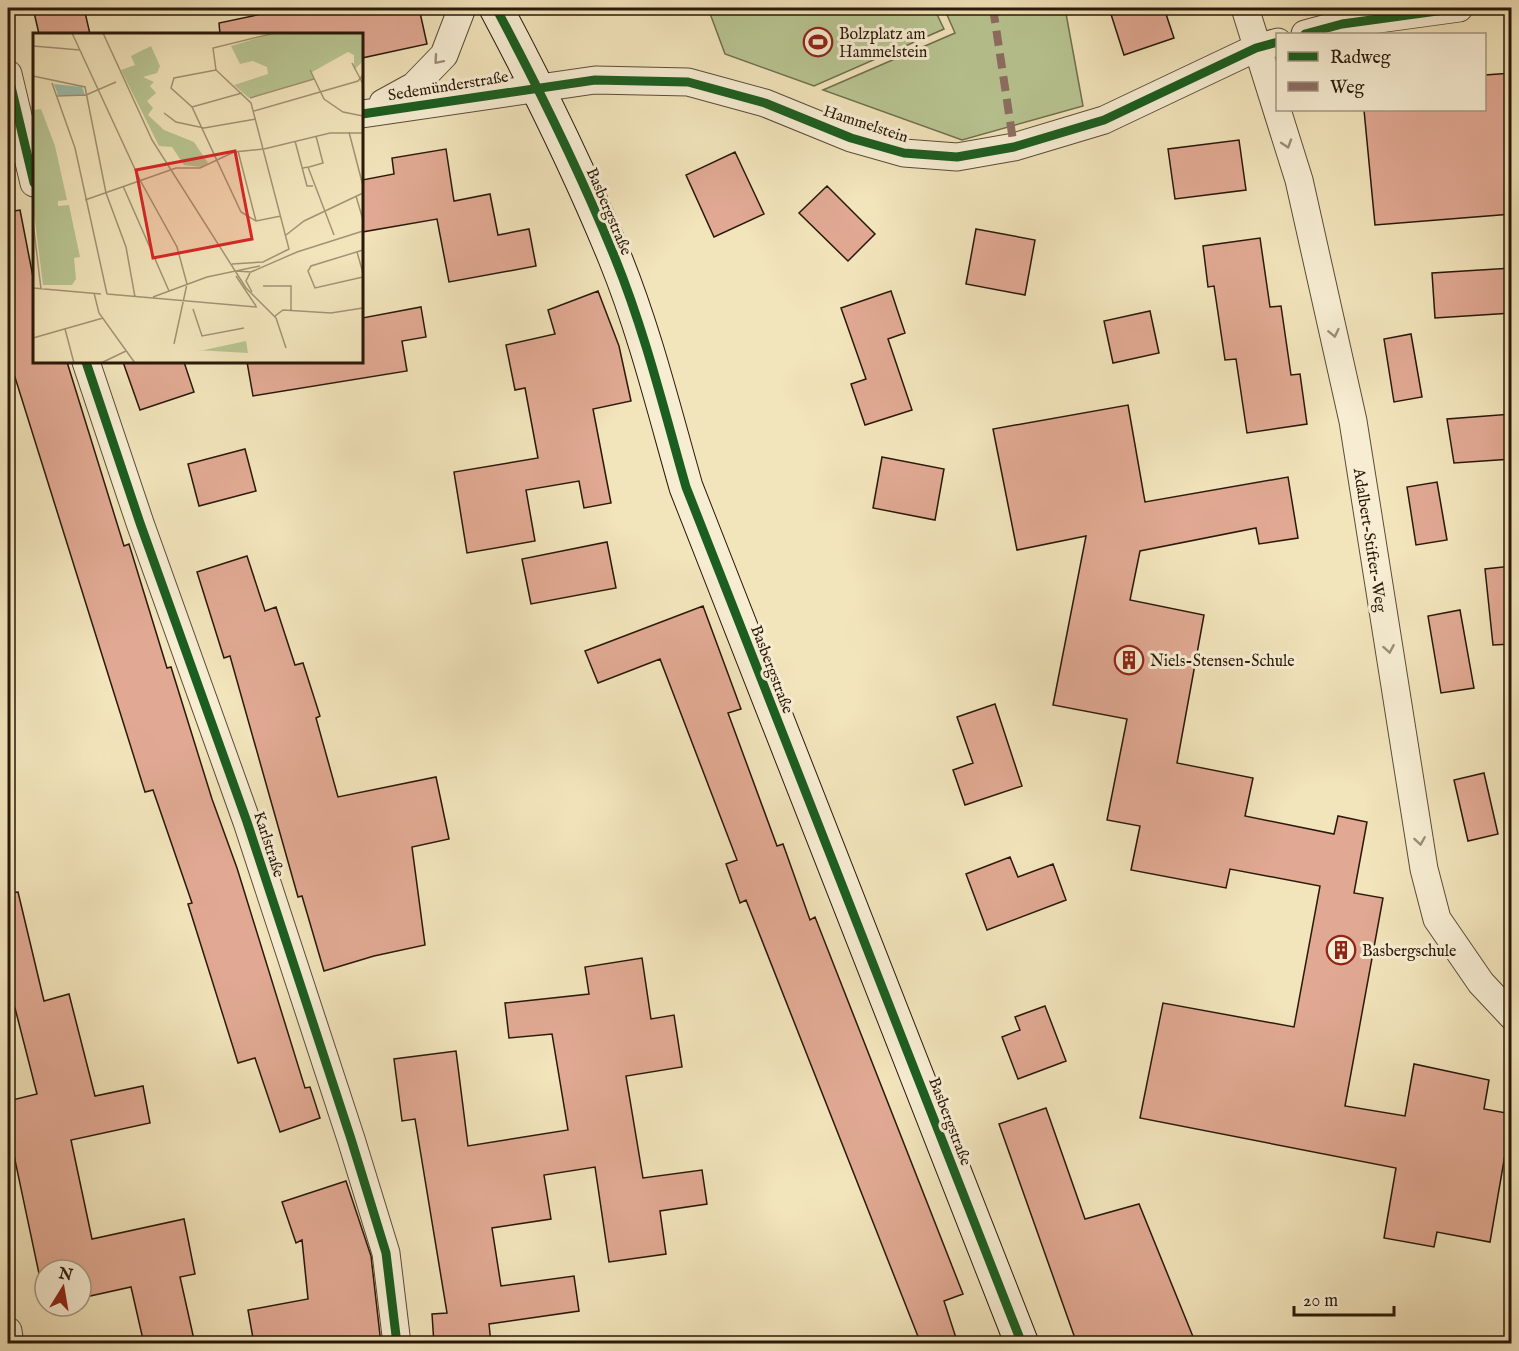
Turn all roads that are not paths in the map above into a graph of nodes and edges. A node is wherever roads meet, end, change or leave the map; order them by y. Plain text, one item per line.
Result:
1 (462, 8) edge
2 (496, 8) edge
3 (1245, 8) edge
4 (1459, 8) edge
5 (1309, 33) edge
6 (1267, 45) edge
7 (8, 74) edge
8 (1276, 83) edge
9 (539, 87) junction
10 (1283, 111) edge
11 (364, 113) edge
12 (26, 167) edge
13 (86, 363) edge
14 (1512, 1016) edge
15 (8, 1331) edge
16 (10, 1344) edge
17 (397, 1344) edge
18 (1022, 1344) edge

1 -> 11 street
2 - 9 main road, Basbergstraße
3 - 6 street, Adalbert-Stifter-Weg
4 - 5 street
6 -> 8 street, Adalbert-Stifter-Weg
6 - 9 street, Hammelstein
7 - 12 street
9 - 11 street, Sedemünderstraße
9 - 18 main road, Basbergstraße
10 -> 14 street, Adalbert-Stifter-Weg
13 - 17 street, Karlstraße
15 - 16 street

